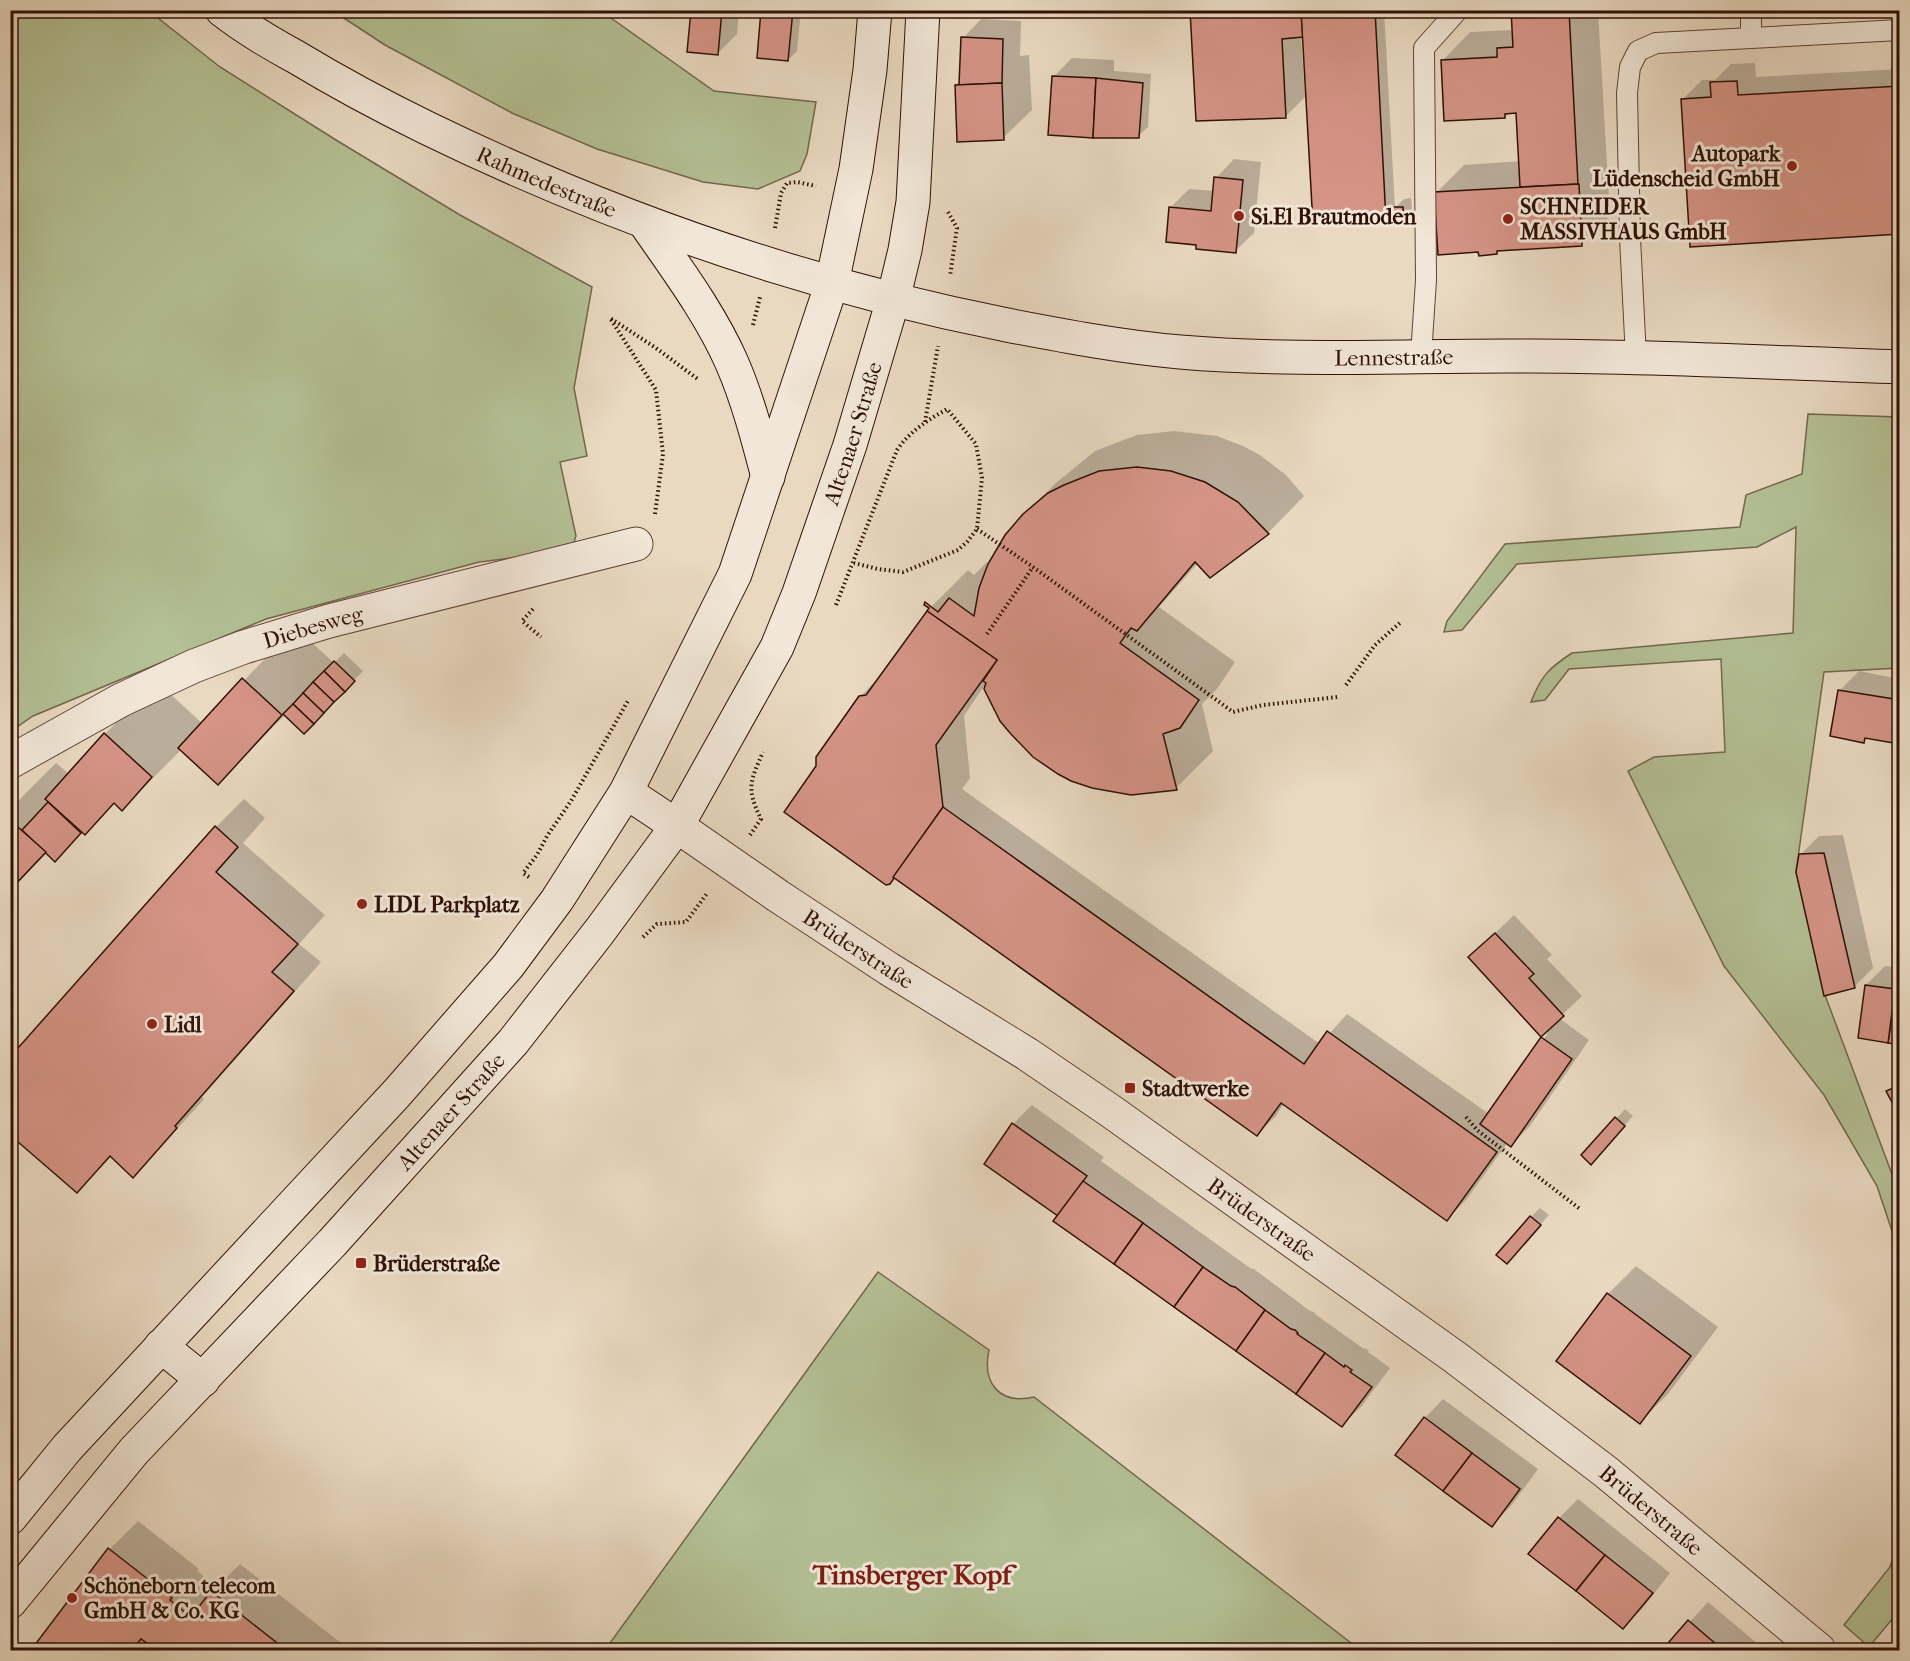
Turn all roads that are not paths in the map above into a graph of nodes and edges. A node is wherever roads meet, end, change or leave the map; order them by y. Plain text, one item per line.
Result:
1 (222, 10) edge
2 (875, 10) edge
3 (923, 10) edge
4 (1458, 10) edge
5 (1751, 10) edge
6 (1899, 30) edge
7 (1751, 37) junction
8 (645, 223) junction
9 (832, 283) junction
10 (893, 300) junction
11 (1421, 356) junction
12 (1636, 358) junction
13 (1899, 367) edge
14 (768, 477) junction
15 (636, 544) road end
16 (10, 762) edge
17 (626, 792) junction
18 (677, 826) junction
19 (161, 1346) junction
20 (202, 1380) junction
21 (94, 1419) junction
22 (134, 1451) junction
23 (10, 1518) edge
24 (10, 1602) edge
25 (1819, 1650) edge

1 - 8 main road, Rahmedestraße
2 - 9 main road
3 - 10 main road, Altenaer Straße
4 - 11 lane
5 - 7 lane
6 - 7 lane
7 - 12 lane
8 - 9 main road, Rahmedestraße
8 - 14 main road
9 - 10 main road, Rahmedestraße
9 - 14 main road
10 - 11 main road, Lennestraße
10 - 18 main road, Altenaer Straße
11 - 12 main road, Lennestraße
12 - 13 main road, Lennestraße
14 - 17 main road
15 - 16 main road, Diebesweg
17 - 18 main road
17 - 19 main road
18 - 20 main road, Altenaer Straße
18 - 25 main road, Brüderstraße
19 - 20 main road
19 - 21 main road
20 - 22 main road, Altenaer Straße
21 - 22 main road
21 - 23 main road
22 - 24 main road, Altenaer Straße

